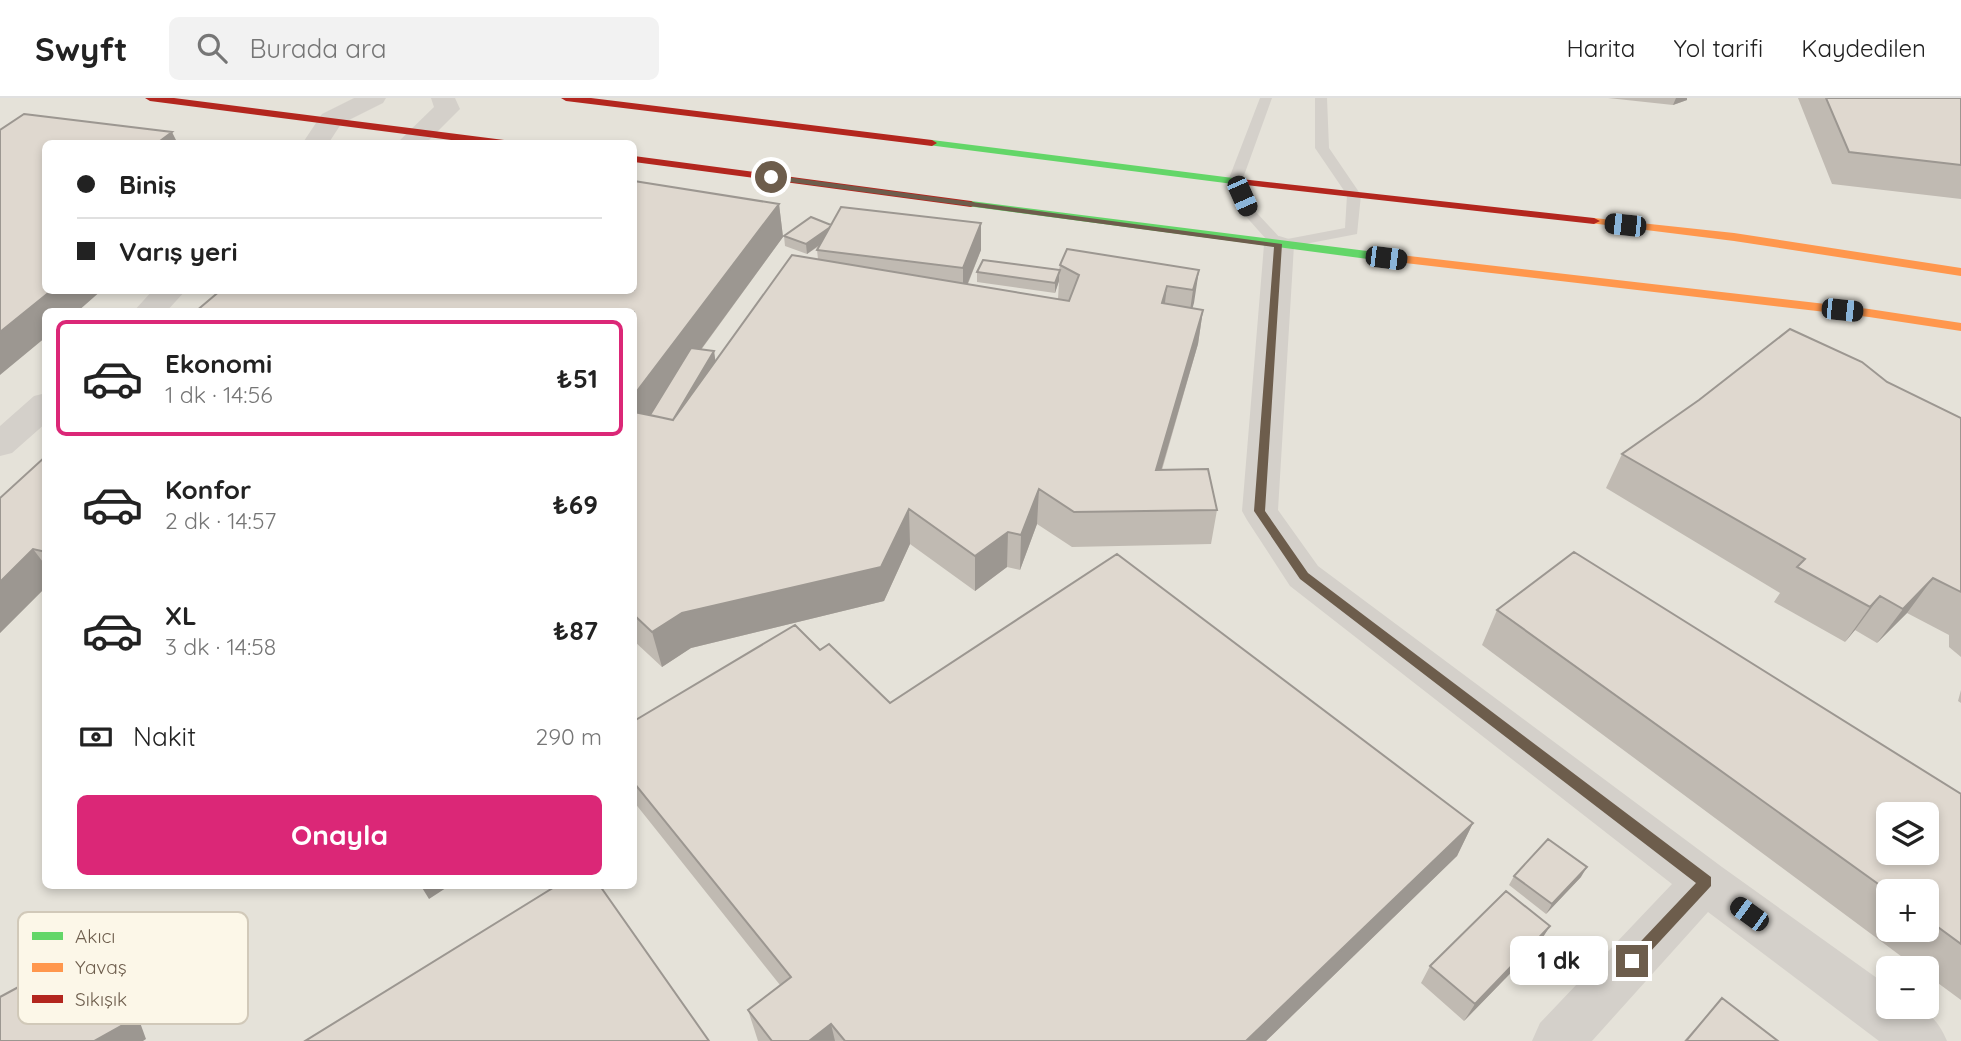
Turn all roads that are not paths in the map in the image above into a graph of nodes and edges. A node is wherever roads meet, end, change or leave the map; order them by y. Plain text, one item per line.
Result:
1 (150, 98) edge
2 (374, 98) edge
3 (443, 98) edge
4 (566, 98) edge
5 (1266, 98) edge
6 (1321, 98) edge
7 (331, 119) junction
8 (416, 138) edge
9 (318, 140) edge
10 (448, 140) edge
11 (637, 159) edge
12 (1235, 181) junction
13 (1354, 195) junction
14 (1279, 245) junction
15 (1961, 272) edge
16 (168, 294) edge
17 (152, 308) edge
18 (1961, 327) edge
19 (42, 408) edge
20 (0, 445) edge
21 (1706, 882) junction
22 (1558, 1041) edge
23 (1921, 1041) edge

1 - 7 street
2 - 7 street
3 - 8 street
4 - 12 street
5 - 12 lane
6 - 13 lane
7 - 8 street
7 - 9 street
8 - 10 street
11 - 14 street
12 - 13 street
12 - 14 lane
13 - 14 lane
13 - 15 street
14 - 18 street
14 - 21 street
16 - 17 street
19 - 20 street
21 - 22 street
21 - 23 street

